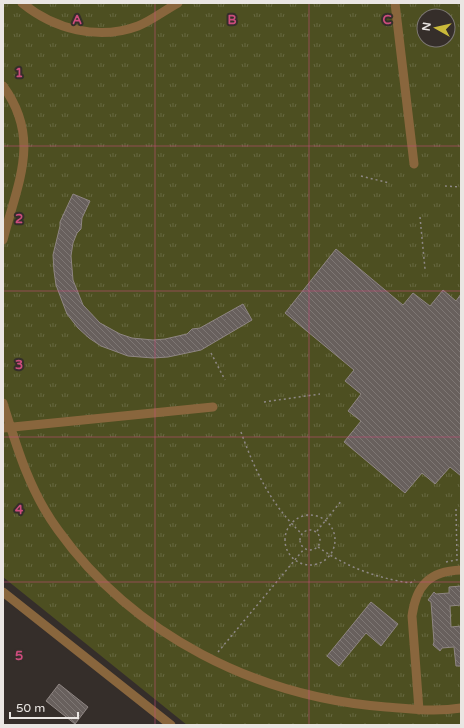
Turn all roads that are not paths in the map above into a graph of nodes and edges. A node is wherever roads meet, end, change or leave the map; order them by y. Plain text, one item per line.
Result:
1 (22, 3) edge
2 (178, 3) edge
3 (395, 3) edge
4 (3, 86) edge
5 (414, 164) dead end
6 (3, 240) edge
7 (3, 403) edge
8 (213, 407) dead end
9 (7, 427) edge
10 (461, 570) edge
11 (3, 592) edge
12 (461, 708) edge
13 (419, 710) junction
14 (171, 725) edge

1 - 2 street
3 - 5 street
4 - 6 street
7 - 9 street
8 - 9 street
9 - 13 street
10 - 13 street
11 - 14 street
12 - 13 street

